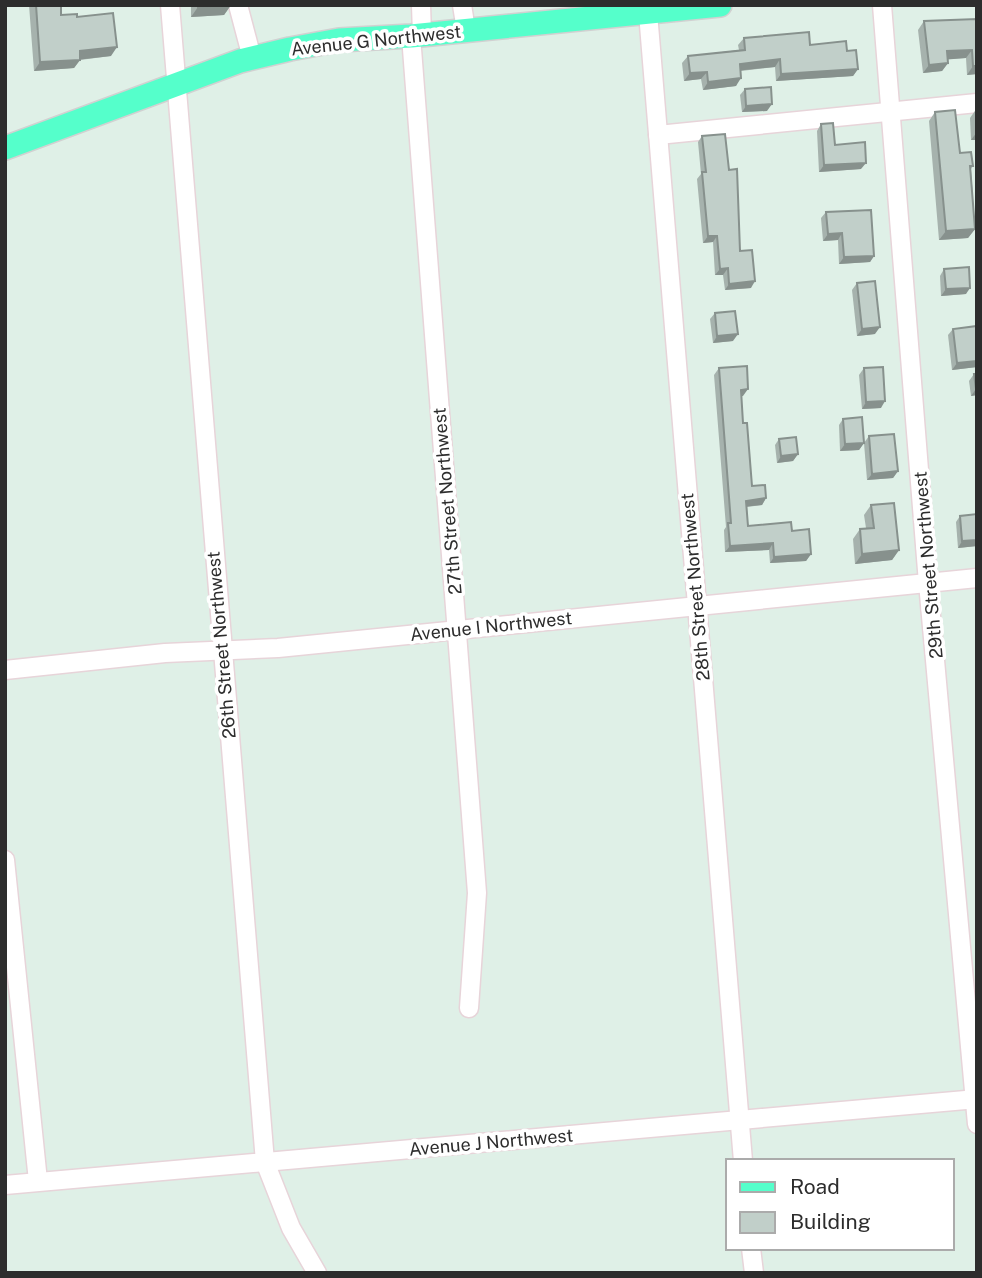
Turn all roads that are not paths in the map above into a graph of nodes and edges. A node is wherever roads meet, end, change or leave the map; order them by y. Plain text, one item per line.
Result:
1 (170, 5) edge
2 (238, 5) edge
3 (421, 5) edge
4 (463, 5) edge
5 (720, 5) edge
6 (882, 5) edge
7 (651, 10) edge
8 (593, 11) edge
9 (543, 14) edge
10 (466, 30) junction
11 (416, 35) junction
12 (252, 58) junction
13 (176, 85) junction
14 (977, 103) edge
15 (891, 111) junction
16 (658, 135) junction
17 (5, 148) edge
18 (977, 578) edge
19 (928, 583) junction
20 (696, 606) junction
21 (458, 629) junction
22 (222, 650) junction
23 (5, 670) edge
24 (5, 860) edge
25 (469, 1008) dead end
26 (976, 1099) edge
27 (739, 1120) junction
28 (977, 1125) edge
29 (743, 1159) edge
30 (265, 1163) junction
31 (9, 1179) edge
32 (38, 1181) junction
33 (751, 1250) edge
34 (317, 1273) edge
35 (754, 1273) edge

1 - 13 street, 26th Street Northwest
2 - 12 street
3 - 11 street, 27th Street Northwest
4 - 10 street
5 - 7 main road, Avenue G Northwest
6 - 15 street, 29th Street Northwest
7 - 8 main road, Avenue G Northwest
7 - 16 street, 28th Street Northwest
8 - 9 main road, Avenue G Northwest
9 - 10 main road, Avenue G Northwest
10 - 11 main road, Avenue G Northwest
11 - 12 main road, Avenue G Northwest
11 - 21 street, 27th Street Northwest
12 - 13 main road, Avenue G Northwest
13 - 17 main road, Avenue G Northwest
13 - 22 street, 26th Street Northwest
14 - 15 street
15 - 16 street
15 - 19 street, 29th Street Northwest
16 - 20 street, 28th Street Northwest
18 - 19 street, Avenue I Northwest
19 - 20 street, Avenue I Northwest
19 - 26 street, 29th Street Northwest
20 - 21 street, Avenue I Northwest
20 - 27 street, 28th Street Northwest
21 - 22 street, Avenue I Northwest
21 - 25 street, 27th Street Northwest
22 - 23 street, Avenue I Northwest
22 - 30 street, 26th Street Northwest
24 - 32 street
26 - 27 street, Avenue J Northwest
26 - 28 street, 29th Street Northwest
27 - 29 street, 28th Street Northwest
27 - 30 street, Avenue J Northwest
30 - 32 street, Avenue J Northwest
30 - 34 street, 26th Street Northwest
31 - 32 street, Avenue J Northwest
33 - 35 street

